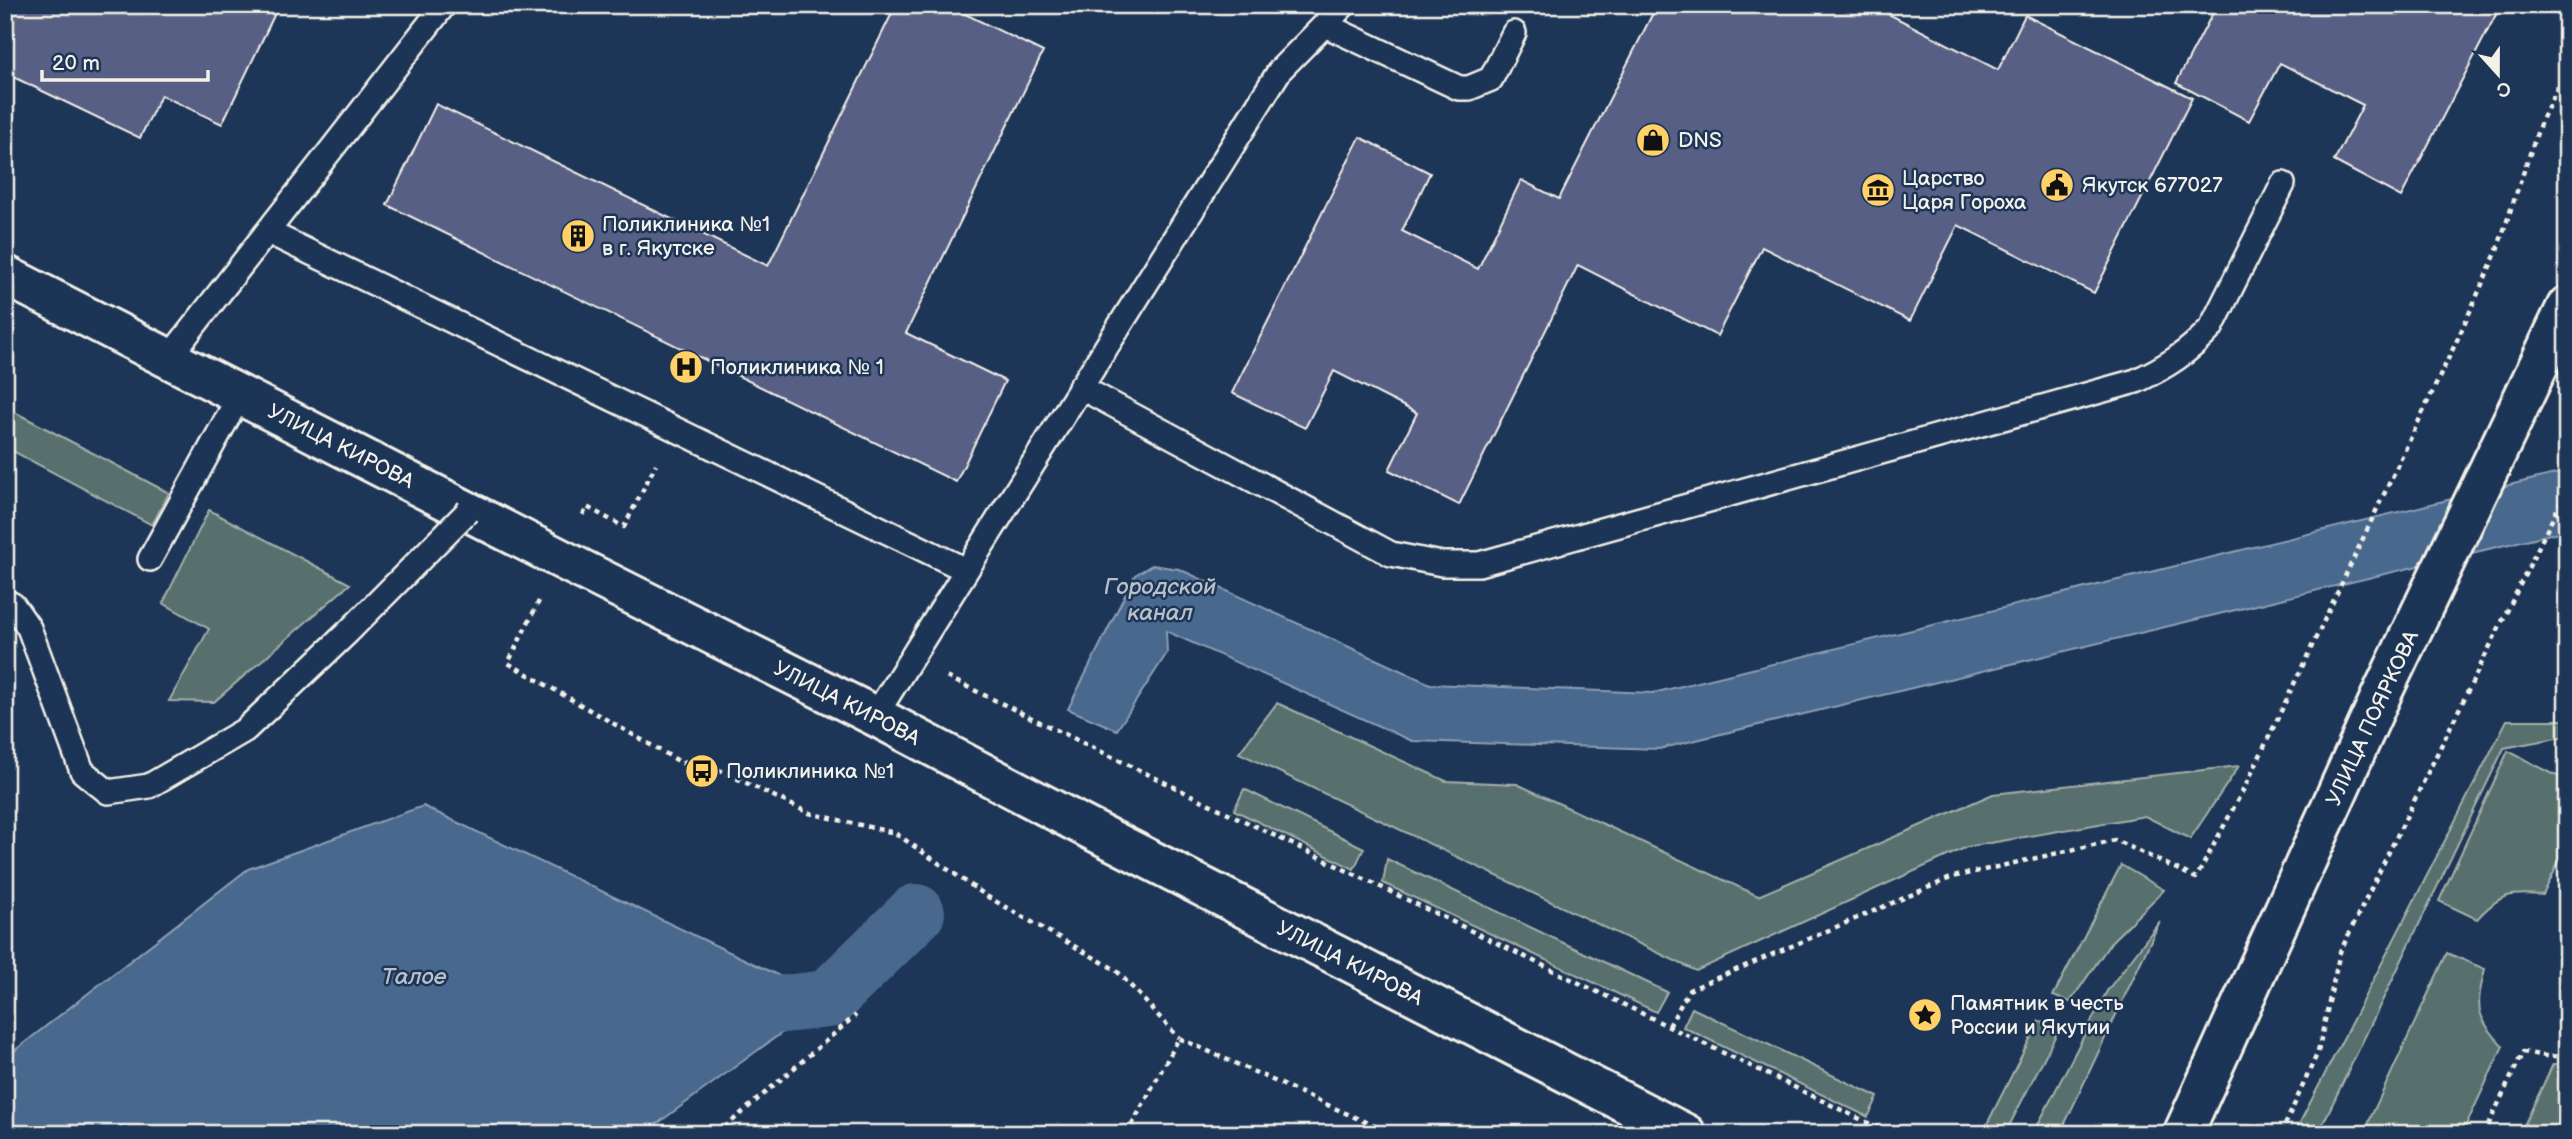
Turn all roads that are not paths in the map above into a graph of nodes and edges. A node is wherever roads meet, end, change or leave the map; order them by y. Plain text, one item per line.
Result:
1 (444, 5) edge
2 (1344, 5) edge
3 (1325, 25) junction
4 (1514, 33) dead end
5 (2284, 184) dead end
6 (268, 232) junction
7 (5, 275) edge
8 (2567, 306) edge
9 (168, 359) junction
10 (1080, 387) junction
11 (240, 395) junction
12 (468, 511) junction
13 (150, 559) dead end
14 (966, 570) junction
15 (5, 601) edge
16 (875, 716) junction
17 (1686, 1134) edge
18 (2183, 1134) edge

1 - 6 lane
2 - 3 lane
3 - 4 lane
3 - 10 lane
5 - 10 lane
6 - 9 lane
6 - 14 lane
7 - 9 main road, УЛИЦА КИРОВА
8 - 18 main road, УЛИЦА ПОЯРКОВА
9 - 11 main road, УЛИЦА КИРОВА
10 - 14 lane
11 - 12 main road, УЛИЦА КИРОВА
11 - 13 lane
12 - 15 lane, bridge
12 - 16 main road, УЛИЦА КИРОВА
14 - 16 lane
16 - 17 main road, УЛИЦА КИРОВА

